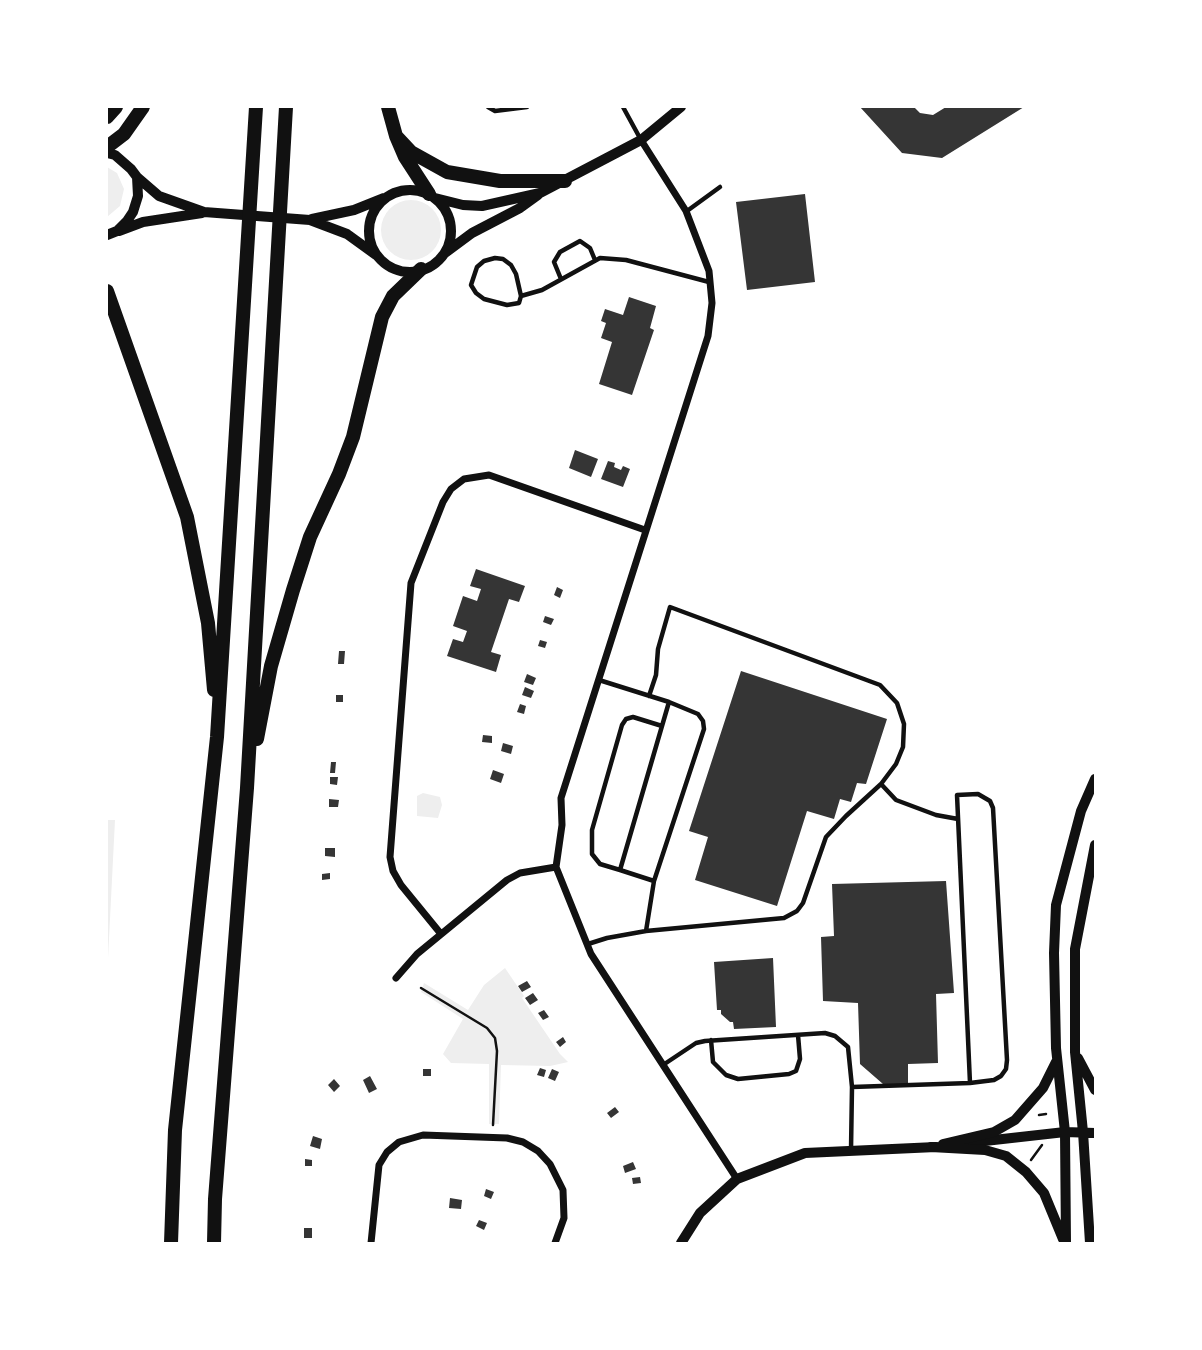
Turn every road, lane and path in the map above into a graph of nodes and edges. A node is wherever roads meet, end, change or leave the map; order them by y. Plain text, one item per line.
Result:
1 (116, 107) edge
2 (143, 107) edge
3 (256, 107) edge
4 (286, 107) edge
5 (388, 107) edge
6 (488, 107) edge
7 (527, 107) edge
8 (622, 107) edge
9 (681, 107) edge
10 (107, 117) edge
11 (396, 136) junction
12 (641, 140) junction
13 (107, 147) edge
14 (107, 153) edge
15 (136, 177) junction
16 (565, 181) junction
17 (719, 187) dead end
18 (540, 193) junction
19 (391, 194) junction
20 (432, 196) junction
21 (686, 211) junction
22 (210, 213) junction
23 (310, 220) junction
24 (112, 233) edge
25 (376, 255) junction
26 (440, 257) junction
27 (595, 260) junction
28 (421, 269) junction
29 (561, 279) junction
30 (710, 282) junction
31 (107, 291) edge
32 (521, 296) junction
33 (645, 530) junction
34 (598, 680) junction
35 (649, 696) junction
36 (669, 702) junction
37 (662, 726) junction
38 (217, 737) junction
39 (1095, 779) edge
40 (881, 784) junction
41 (247, 788) junction
42 (958, 818) junction
43 (1095, 845) edge
44 (556, 867) junction
45 (620, 870) junction
46 (654, 881) junction
47 (646, 931) junction
48 (441, 934) junction
49 (587, 944) junction
50 (396, 978) dead end
51 (421, 988) dead end
52 (798, 1035) junction
53 (711, 1040) junction
54 (1056, 1048) junction
55 (1075, 1052) junction
56 (663, 1065) junction
57 (970, 1083) junction
58 (852, 1087) junction
59 (1095, 1090) edge
60 (1039, 1115) dead end
61 (1046, 1115) dead end
62 (493, 1125) dead end
63 (1065, 1132) junction
64 (1089, 1133) edge
65 (1041, 1142) dead end
66 (931, 1147) junction
67 (851, 1151) junction
68 (1031, 1160) dead end
69 (737, 1179) junction
70 (1095, 1197) edge
71 (1088, 1213) junction
72 (171, 1243) edge
73 (214, 1243) edge
74 (372, 1243) edge
75 (555, 1243) edge
76 (681, 1243) edge
77 (1066, 1243) edge
78 (1090, 1243) edge

1 - 10 highway
2 - 13 highway
3 - 38 highway
4 - 41 highway
5 - 11 highway
6 - 7 lane
8 - 12 lane
9 - 12 main road
11 - 16 highway
11 - 20 highway
12 - 16 main road
12 - 21 street
14 - 15 main road
15 - 22 main road
15 - 24 main road
16 - 18 main road
17 - 21 lane
18 - 20 main road
18 - 26 main road
19 - 20 main road
19 - 23 main road
19 - 25 main road
20 - 26 main road
21 - 30 street
22 - 23 main road
22 - 24 main road
23 - 25 main road
25 - 28 main road
26 - 28 main road
27 - 29 lane
27 - 29 lane
27 - 30 lane
28 - 41 highway
29 - 32 lane
30 - 33 street
31 - 38 highway
32 - 32 lane
33 - 34 street
33 - 48 street
34 - 35 lane
34 - 44 street
35 - 36 lane
35 - 40 lane
36 - 37 lane
36 - 46 lane
37 - 45 lane
37 - 45 lane
38 - 72 highway
39 - 54 main road
40 - 42 lane
40 - 47 lane
41 - 73 highway
42 - 57 lane
42 - 57 lane
43 - 55 main road
44 - 48 street
44 - 49 street
45 - 46 lane
46 - 47 lane
47 - 49 lane
48 - 50 street
49 - 56 street
51 - 62 path
52 - 53 lane
52 - 53 lane
52 - 58 lane
53 - 56 lane
54 - 63 main road
54 - 66 main road
55 - 59 main road
55 - 64 main road
56 - 69 street
57 - 58 lane
58 - 67 lane
60 - 61 path
63 - 64 main road
63 - 66 street
63 - 77 main road
64 - 71 main road
65 - 68 path
66 - 67 street
66 - 77 main road
67 - 69 street
69 - 76 street
70 - 71 main road
71 - 78 main road
74 - 75 street

